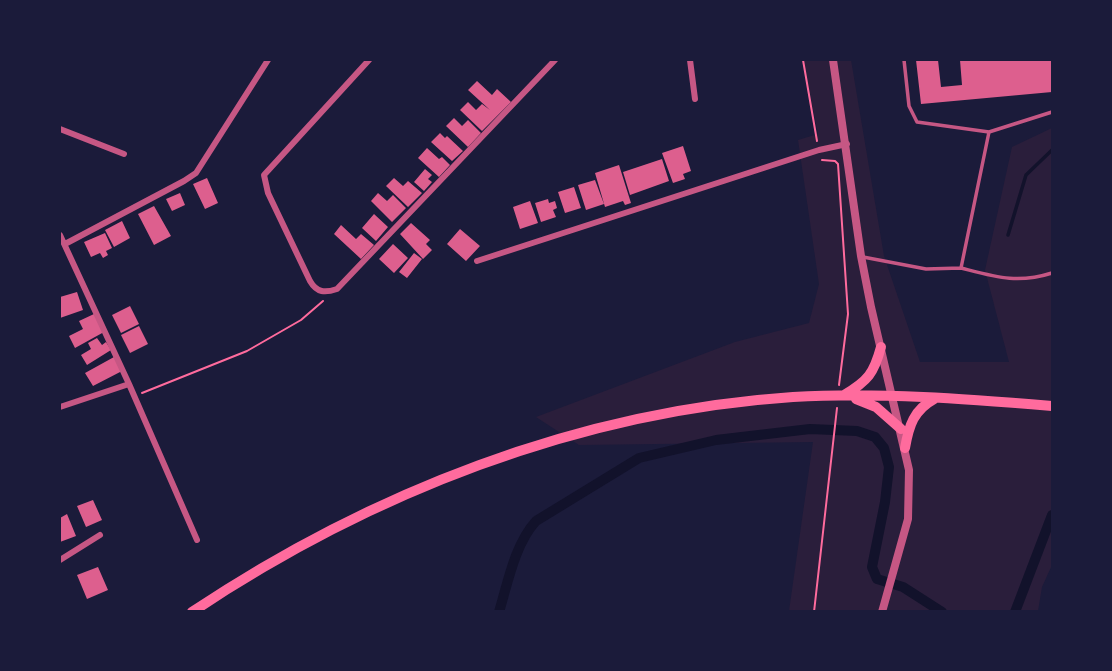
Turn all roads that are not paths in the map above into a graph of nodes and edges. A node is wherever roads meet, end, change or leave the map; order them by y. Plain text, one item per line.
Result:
1 (268, 60) edge
2 (369, 60) edge
3 (555, 60) edge
4 (690, 60) edge
5 (833, 60) edge
6 (904, 60) edge
7 (695, 99) dead end
8 (1052, 112) edge
9 (60, 129) edge
10 (989, 132) junction
11 (847, 144) junction
12 (124, 154) dead end
13 (60, 235) edge
14 (65, 243) junction
15 (861, 256) junction
16 (477, 261) dead end
17 (961, 268) junction
18 (1052, 273) edge
19 (881, 347) junction
20 (129, 384) junction
21 (841, 396) junction
22 (894, 396) junction
23 (935, 398) junction
24 (1052, 406) edge
25 (60, 407) edge
26 (901, 429) junction
27 (905, 448) junction
28 (100, 535) dead end
29 (197, 540) dead end
30 (60, 560) edge
31 (192, 611) edge
32 (882, 611) edge

1 - 14 street
2 - 3 street
4 - 7 street
5 - 11 street
6 - 10 lane
8 - 10 lane
9 - 12 street
10 - 17 lane
11 - 15 street
11 - 16 street
13 - 14 street
14 - 20 street
15 - 17 lane
15 - 19 street
17 - 18 lane
19 - 21 main road
19 - 22 street
20 - 25 street
20 - 29 street
21 - 22 main road
21 - 26 main road
21 - 31 main road
22 - 23 main road
22 - 26 street
23 - 24 main road
23 - 27 main road
26 - 27 street
27 - 32 street
28 - 30 street

